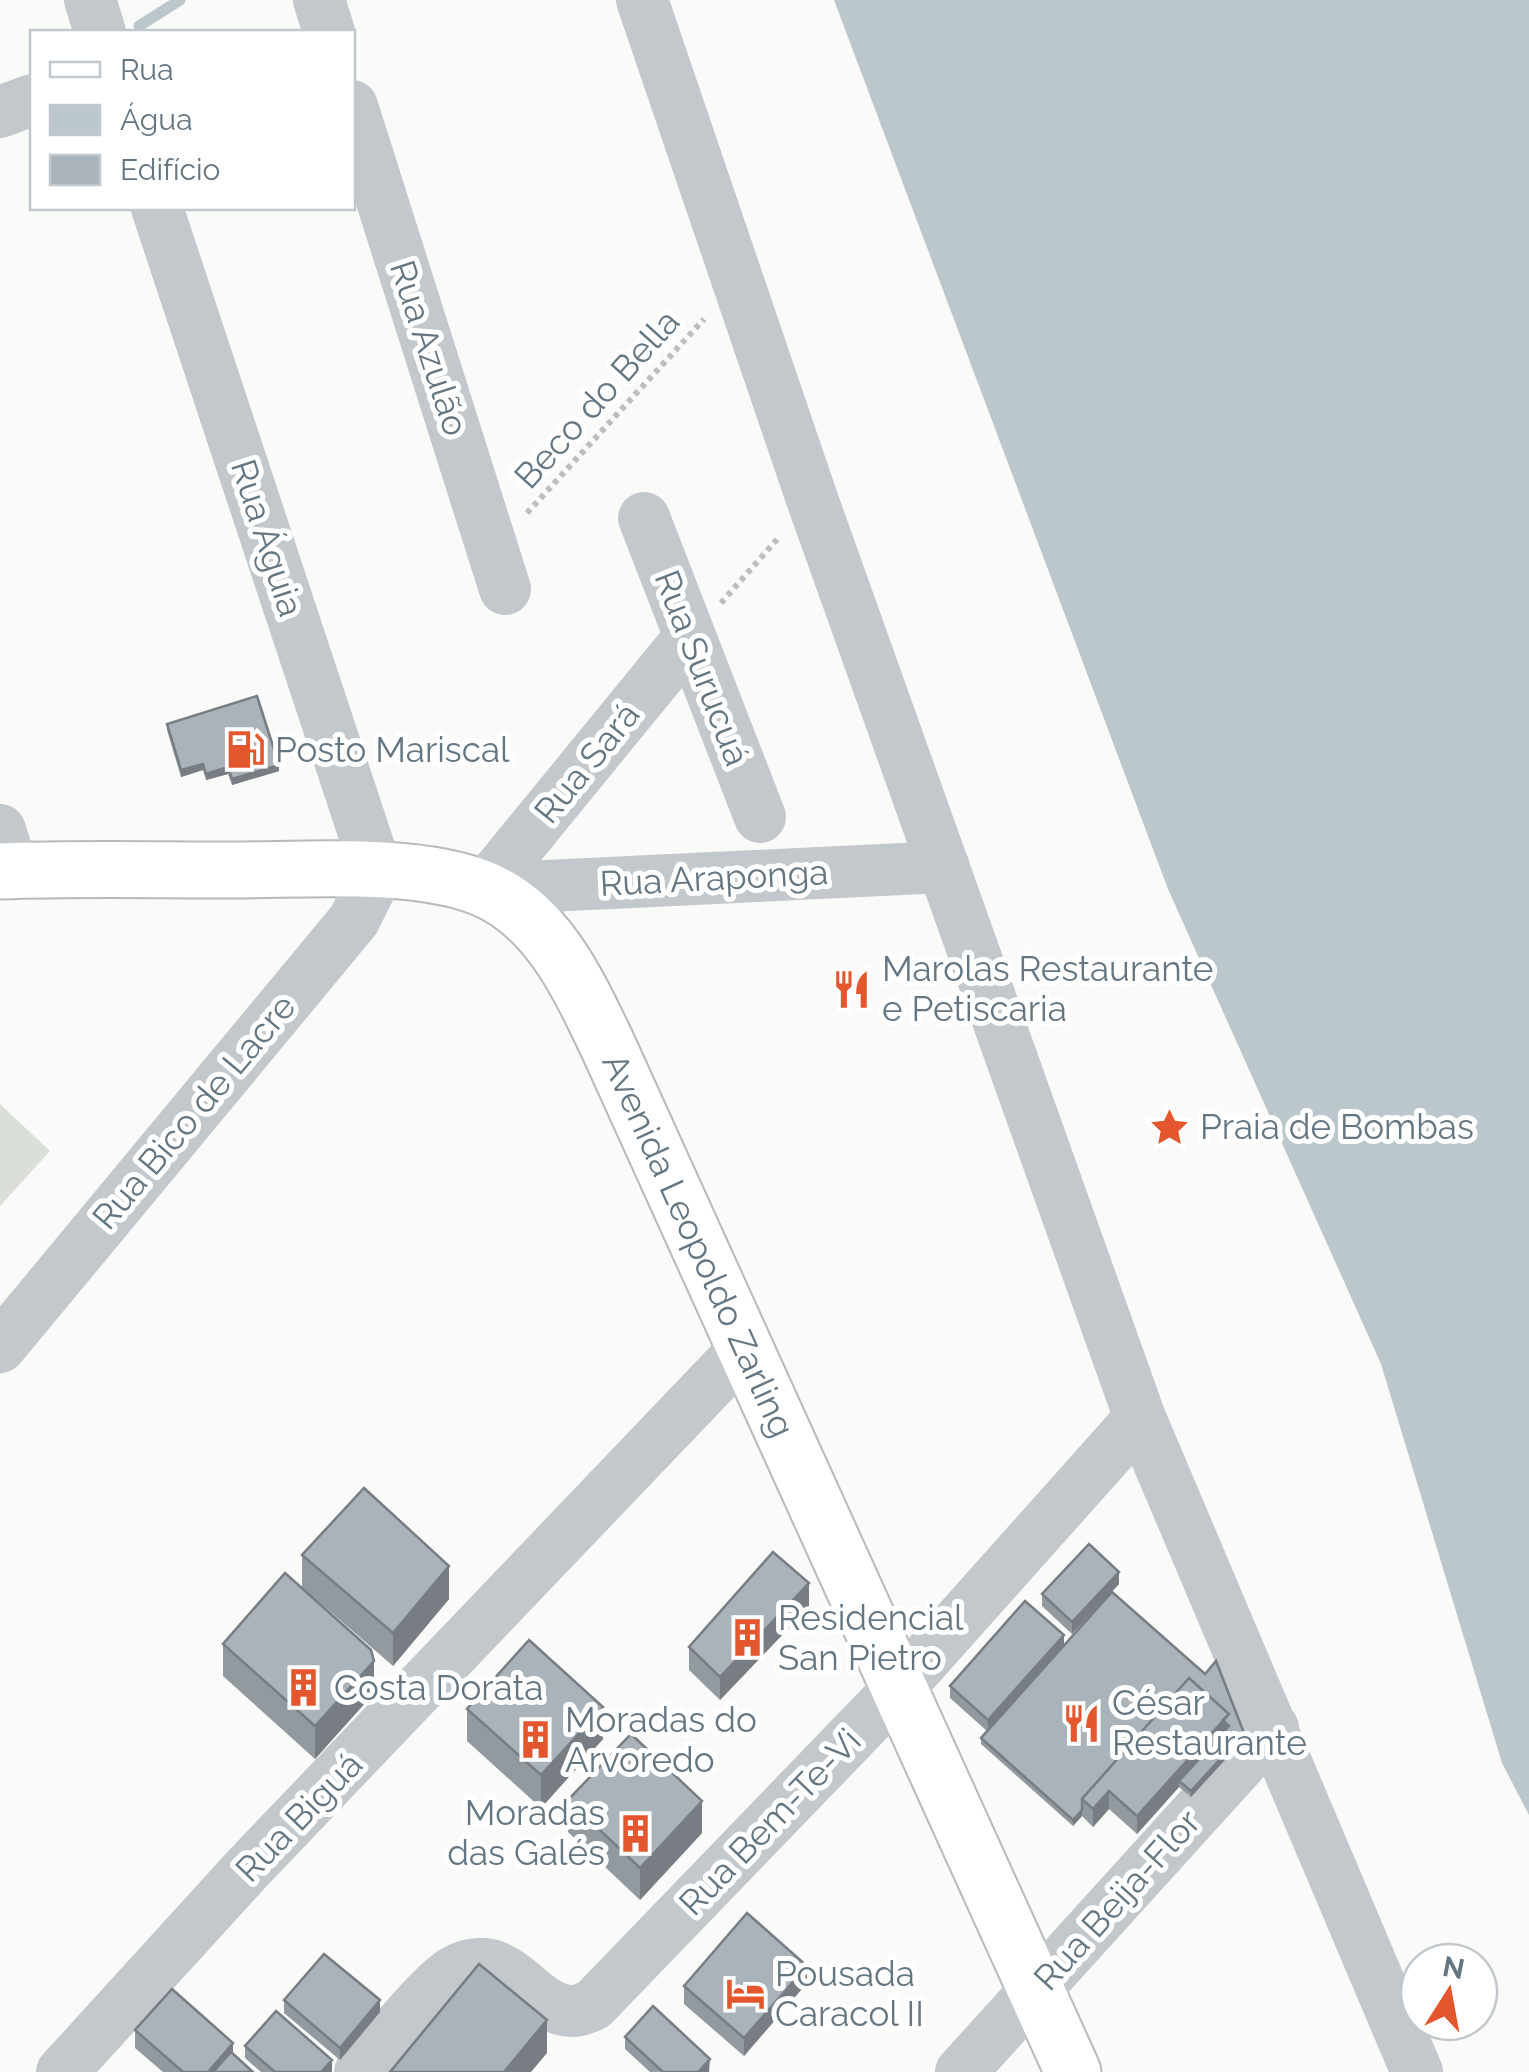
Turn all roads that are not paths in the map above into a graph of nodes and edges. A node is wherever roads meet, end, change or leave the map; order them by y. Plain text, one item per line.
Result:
1 (90, 0) edge
2 (319, 0) edge
3 (642, 0) edge
4 (99, 30) edge
5 (328, 30) edge
6 (30, 101) edge
7 (0, 112) edge
8 (355, 115) edge
9 (159, 210) edge
10 (644, 518) dead end
11 (499, 570) road end
12 (690, 637) junction
13 (760, 817) dead end
14 (4, 858) edge
15 (944, 867) junction
16 (376, 869) junction
17 (484, 889) junction
18 (0, 1347) edge
19 (745, 1348) junction
20 (1140, 1418) junction
21 (899, 1688) junction
22 (1273, 1728) junction
23 (1035, 1989) junction
24 (62, 2072) edge
25 (360, 2072) edge
26 (961, 2072) edge
27 (1072, 2072) edge
28 (1418, 2072) edge

1 - 4 street
2 - 5 street
3 - 15 street
6 - 7 street
8 - 11 street, Rua Azulão
9 - 16 street, Rua Águia
10 - 12 street, Rua Surucuá
12 - 13 street, Rua Surucuá
12 - 17 street, Rua Sará
14 - 16 main road, Avenida Leopoldo Zarling
15 - 17 street, Rua Araponga
15 - 20 street
16 - 17 main road, Avenida Leopoldo Zarling
16 - 18 street, Rua Bico de Lacre
17 - 19 main road, Avenida Leopoldo Zarling
19 - 21 main road, Avenida Leopoldo Zarling
19 - 24 street, Rua Biguá
20 - 21 street, Rua Bem-Te-Vi
20 - 22 street
21 - 23 main road, Avenida Leopoldo Zarling
21 - 25 street, Rua Bem-Te-Vi
22 - 23 street, Rua Beija-Flor
22 - 28 street
23 - 26 street, Rua Beija-Flor
23 - 27 main road, Avenida Leopoldo Zarling

